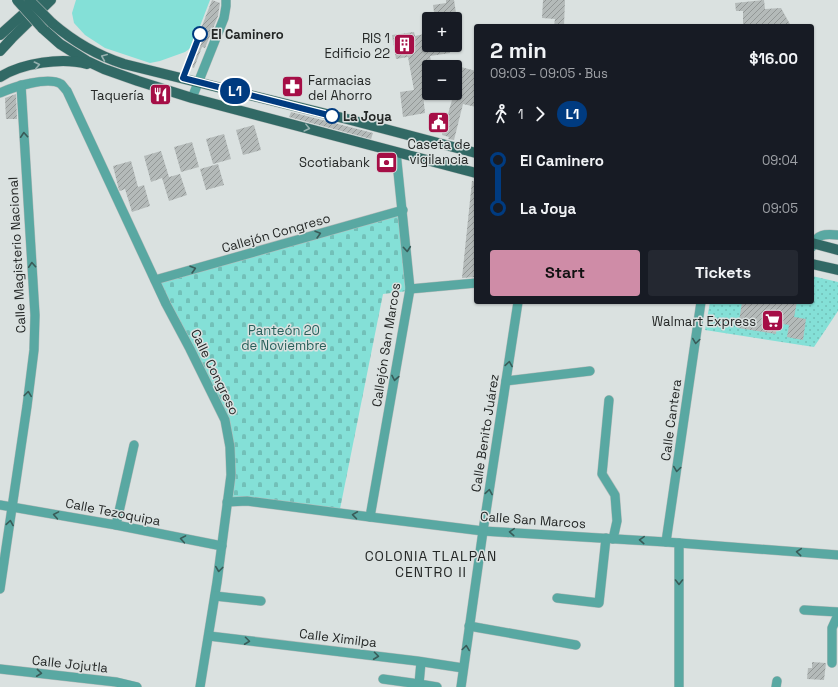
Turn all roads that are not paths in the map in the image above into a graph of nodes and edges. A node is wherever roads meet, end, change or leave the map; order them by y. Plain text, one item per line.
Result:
1 (16, 0) edge
2 (29, 0) edge
3 (39, 0) edge
4 (51, 0) edge
5 (226, 0) edge
6 (0, 35) edge
7 (0, 51) edge
8 (104, 70) junction
9 (0, 77) edge
10 (198, 82) junction
11 (21, 85) junction
12 (0, 93) edge
13 (192, 98) junction
14 (396, 152) junction
15 (474, 152) edge
16 (474, 172) edge
17 (403, 210) junction
18 (838, 234) edge
19 (814, 241) edge
20 (814, 244) edge
21 (838, 250) edge
22 (814, 264) edge
23 (838, 270) edge
24 (155, 280) junction
25 (474, 283) edge
26 (410, 289) junction
27 (518, 304) edge
28 (701, 304) edge
29 (590, 371) dead end
30 (506, 380) junction
31 (609, 400) dead end
32 (134, 445) dead end
33 (227, 502) junction
34 (0, 505) edge
35 (12, 507) junction
36 (370, 517) junction
37 (116, 525) junction
38 (483, 531) junction
39 (610, 539) junction
40 (666, 542) junction
41 (679, 543) junction
42 (222, 546) junction
43 (838, 555) edge
44 (0, 590) edge
45 (215, 596) junction
46 (557, 598) dead end
47 (261, 601) dead end
48 (804, 610) dead end
49 (838, 613) edge
50 (469, 626) junction
51 (209, 636) junction
52 (576, 645) dead end
53 (421, 662) junction
54 (832, 663) dead end
55 (463, 668) junction
56 (0, 669) edge
57 (383, 679) dead end
58 (419, 684) junction
59 (137, 687) edge
60 (200, 687) edge
61 (436, 687) edge
62 (460, 687) edge
63 (679, 687) edge

1 - 8 main road, bridge
10 -> 2 main road, bridge
3 - 6 main road
4 - 7 main road
5 - 10 street
9 -> 8 main road
8 - 13 main road
10 - 13 street
10 - 15 main road
11 - 12 street
11 - 24 street, Calle Congreso
35 -> 11 street, Calle Magisterio Nacional
13 -> 14 main road
14 - 16 main road
14 - 17 street, Callejón San Marcos
24 -> 17 street, Callejón Congreso
17 -> 26 street, Callejón San Marcos
18 - 19 street
20 - 21 main road
22 - 23 main road
24 - 33 street, Calle Congreso
25 - 26 street
26 -> 36 street, Callejón San Marcos
30 -> 27 street, Calle Benito Juárez
28 -> 40 street, Calle Cantera
29 - 30 street
38 -> 30 street, Calle Benito Juárez
31 - 39 street
32 - 37 street
36 -> 33 street, Calle San Marcos
33 - 42 street, Calle Congreso
34 - 35 street, Calle Tezoquipa
37 -> 35 street, Calle Tezoquipa
44 -> 35 street, Calle Magisterio Nacional
36 - 38 street, Calle San Marcos
42 -> 37 street, Calle Tezoquipa
39 -> 38 street, Calle San Marcos
38 - 50 street, Calle Benito Juárez
40 -> 39 street, Calle San Marcos
39 - 46 street
40 - 41 street, Calle San Marcos
43 -> 41 street, Calle San Marcos
41 -> 63 street
42 -> 45 street, Calle Congreso
45 - 47 street
45 - 51 street, Calle Congreso
48 - 49 street
49 - 54 street
50 - 52 street
55 -> 50 street, Calle Benito Juárez
51 -> 53 street, Calle Ximilpa
51 - 60 street, Calle Congreso
53 - 55 street, Calle Ximilpa
53 - 58 street
55 - 62 street, Calle Benito Juárez
56 -> 59 street, Calle Jojutla
57 - 58 street
58 - 61 street

